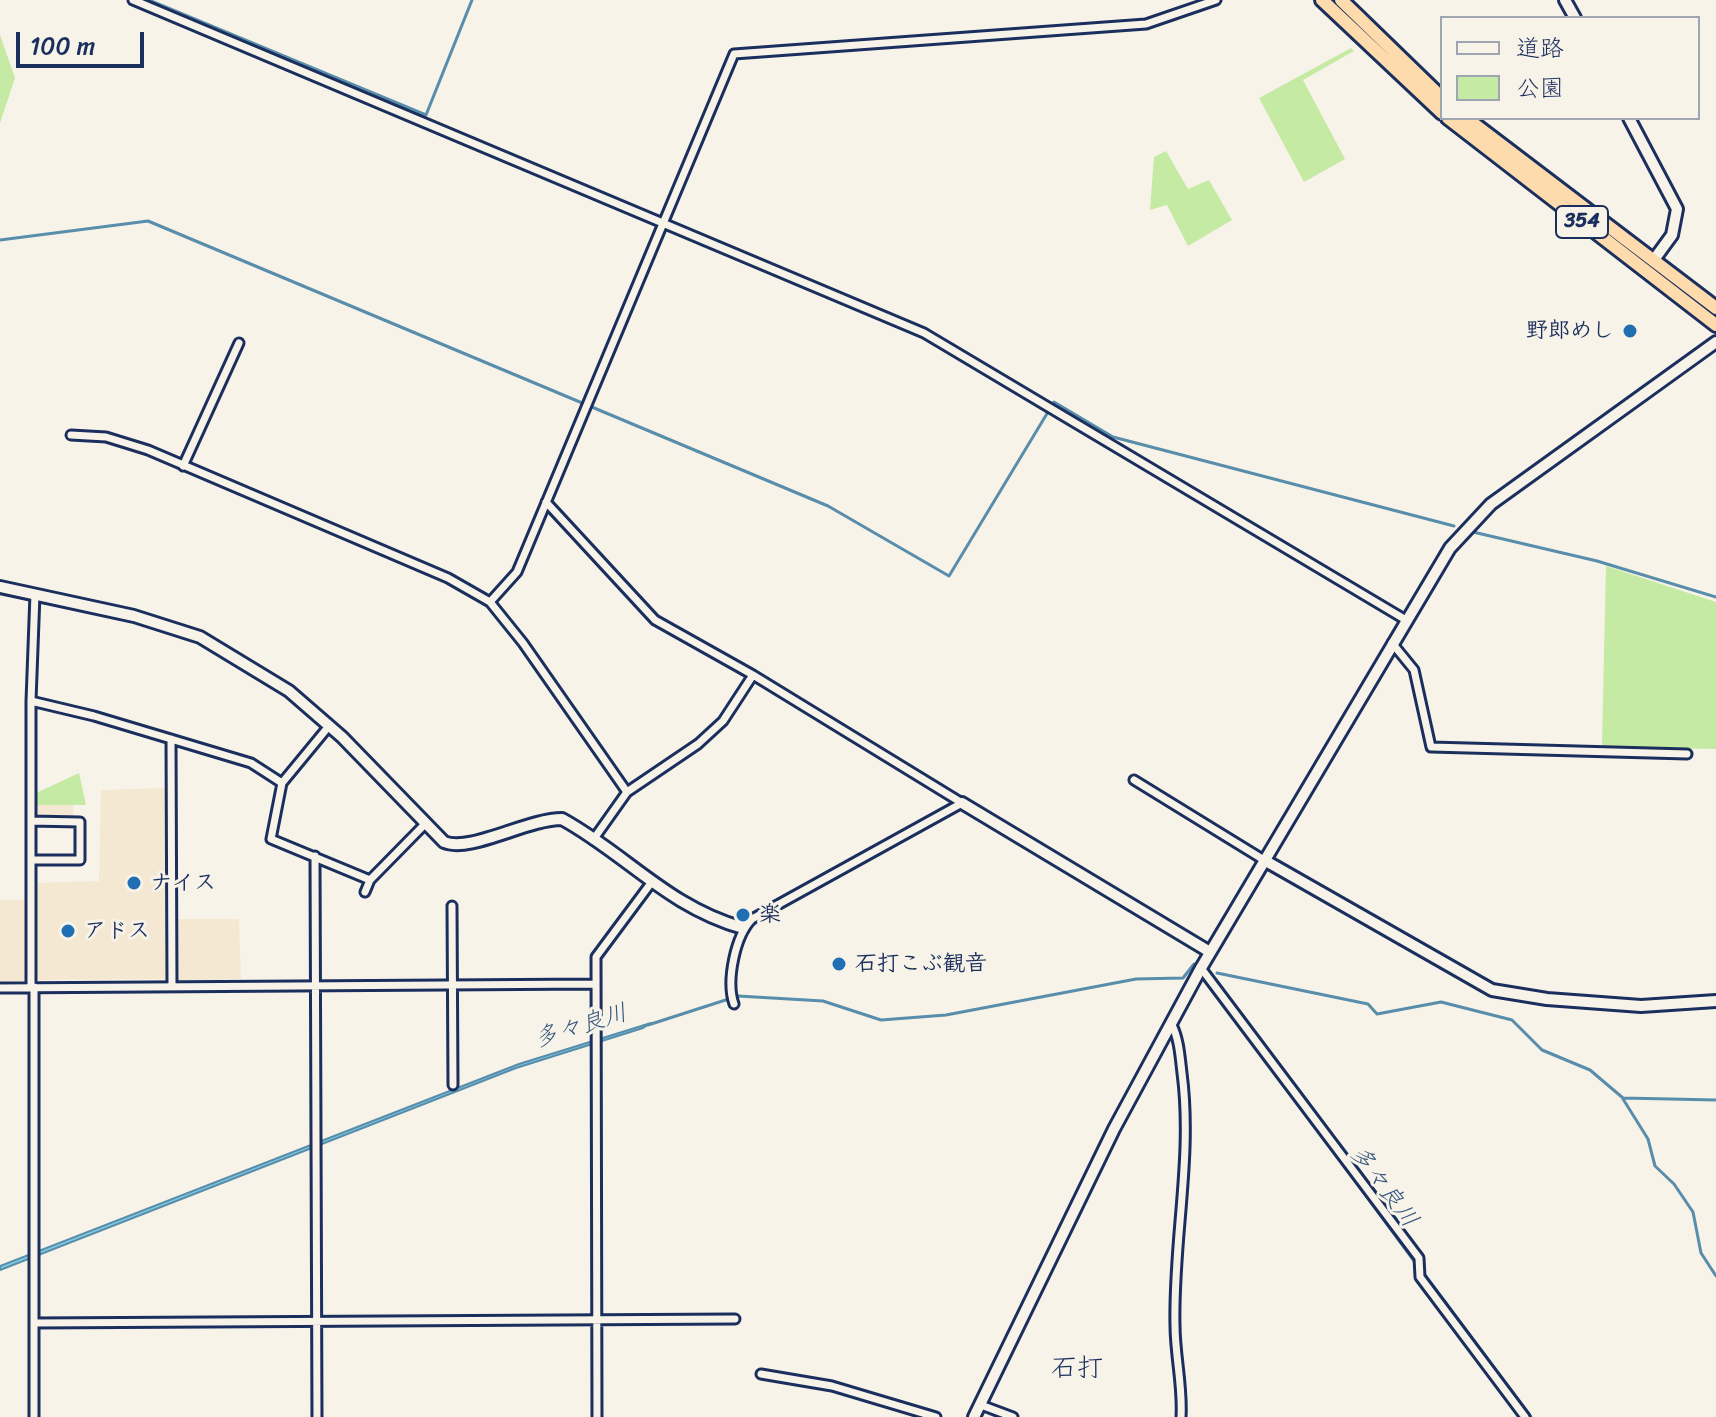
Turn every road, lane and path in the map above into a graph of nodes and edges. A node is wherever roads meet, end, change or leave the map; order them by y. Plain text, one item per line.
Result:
1 (133, 0) edge
2 (1216, 0) edge
3 (1322, 0) edge
4 (1341, 0) edge
5 (1440, 96) edge
6 (1440, 111) edge
7 (1451, 120) edge
8 (1469, 120) edge
9 (1630, 120) edge
10 (663, 223) junction
11 (1653, 261) junction
12 (1716, 308) edge
13 (1716, 325) edge
14 (1716, 342) edge
15 (239, 343) dead end
16 (71, 435) dead end
17 (183, 466) junction
18 (546, 502) junction
19 (0, 587) edge
20 (35, 594) junction
21 (490, 602) junction
22 (1406, 620) junction
23 (1392, 643) junction
24 (753, 675) junction
25 (31, 701) junction
26 (329, 726) junction
27 (171, 739) junction
28 (1687, 754) dead end
29 (1134, 780) dead end
30 (282, 783) junction
31 (627, 792) junction
32 (962, 803) junction
33 (31, 821) junction
34 (425, 824) junction
35 (592, 841) junction
36 (315, 856) junction
37 (31, 860) junction
38 (1264, 860) junction
39 (370, 880) junction
40 (651, 883) junction
41 (365, 892) dead end
42 (452, 906) dead end
43 (743, 928) junction
44 (1210, 952) junction
45 (1201, 968) junction
46 (593, 984) junction
47 (315, 985) junction
48 (454, 985) junction
49 (172, 986) junction
50 (32, 987) junction
51 (0, 988) edge
52 (1716, 1001) edge
53 (734, 1004) dead end
54 (1172, 1025) junction
55 (453, 1085) dead end
56 (735, 1319) dead end
57 (316, 1321) junction
58 (595, 1321) junction
59 (34, 1323) junction
60 (761, 1374) dead end
61 (981, 1405) junction
62 (1522, 1416) edge
63 (34, 1417) edge
64 (317, 1417) edge
65 (597, 1417) edge
66 (936, 1417) edge
67 (974, 1417) edge
68 (1013, 1417) edge
69 (1181, 1417) edge

1 - 10 street
2 - 10 street
3 - 6 highway
4 - 5 highway
7 - 13 highway, 354
8 - 11 highway, 354
9 - 11 street
10 - 18 street
10 - 22 street
11 - 12 highway, 354
14 - 22 street
15 - 17 street
16 - 17 street
17 - 21 street
18 - 21 street
18 - 24 street
19 - 20 street
20 - 25 street
20 - 26 street
21 - 31 street
22 - 23 street
23 - 28 street
23 - 38 street
24 - 31 street
24 - 32 street
25 - 27 street
25 - 33 street
26 - 30 street
26 - 34 street
27 - 30 street
27 - 49 street
29 - 38 street
30 - 36 street
31 - 35 street
32 - 43 street
32 - 44 street
33 - 37 street
33 - 37 street
34 - 35 street
34 - 39 street
35 - 40 street
36 - 39 street
36 - 47 street
37 - 50 street
38 - 44 street
38 - 52 street
39 - 41 street
40 - 43 street
40 - 46 street
42 - 48 street
43 - 53 street
44 - 45 street
45 - 54 street
45 - 62 street
46 - 48 street
46 - 58 street
47 - 48 street
47 - 49 street
47 - 57 street
48 - 55 street
49 - 50 street
50 - 51 street
50 - 59 street
54 - 61 street
54 - 69 street
56 - 58 street
57 - 58 street
57 - 59 street
57 - 64 street
58 - 65 street
59 - 63 street
60 - 66 street
61 - 67 street
61 - 68 street

